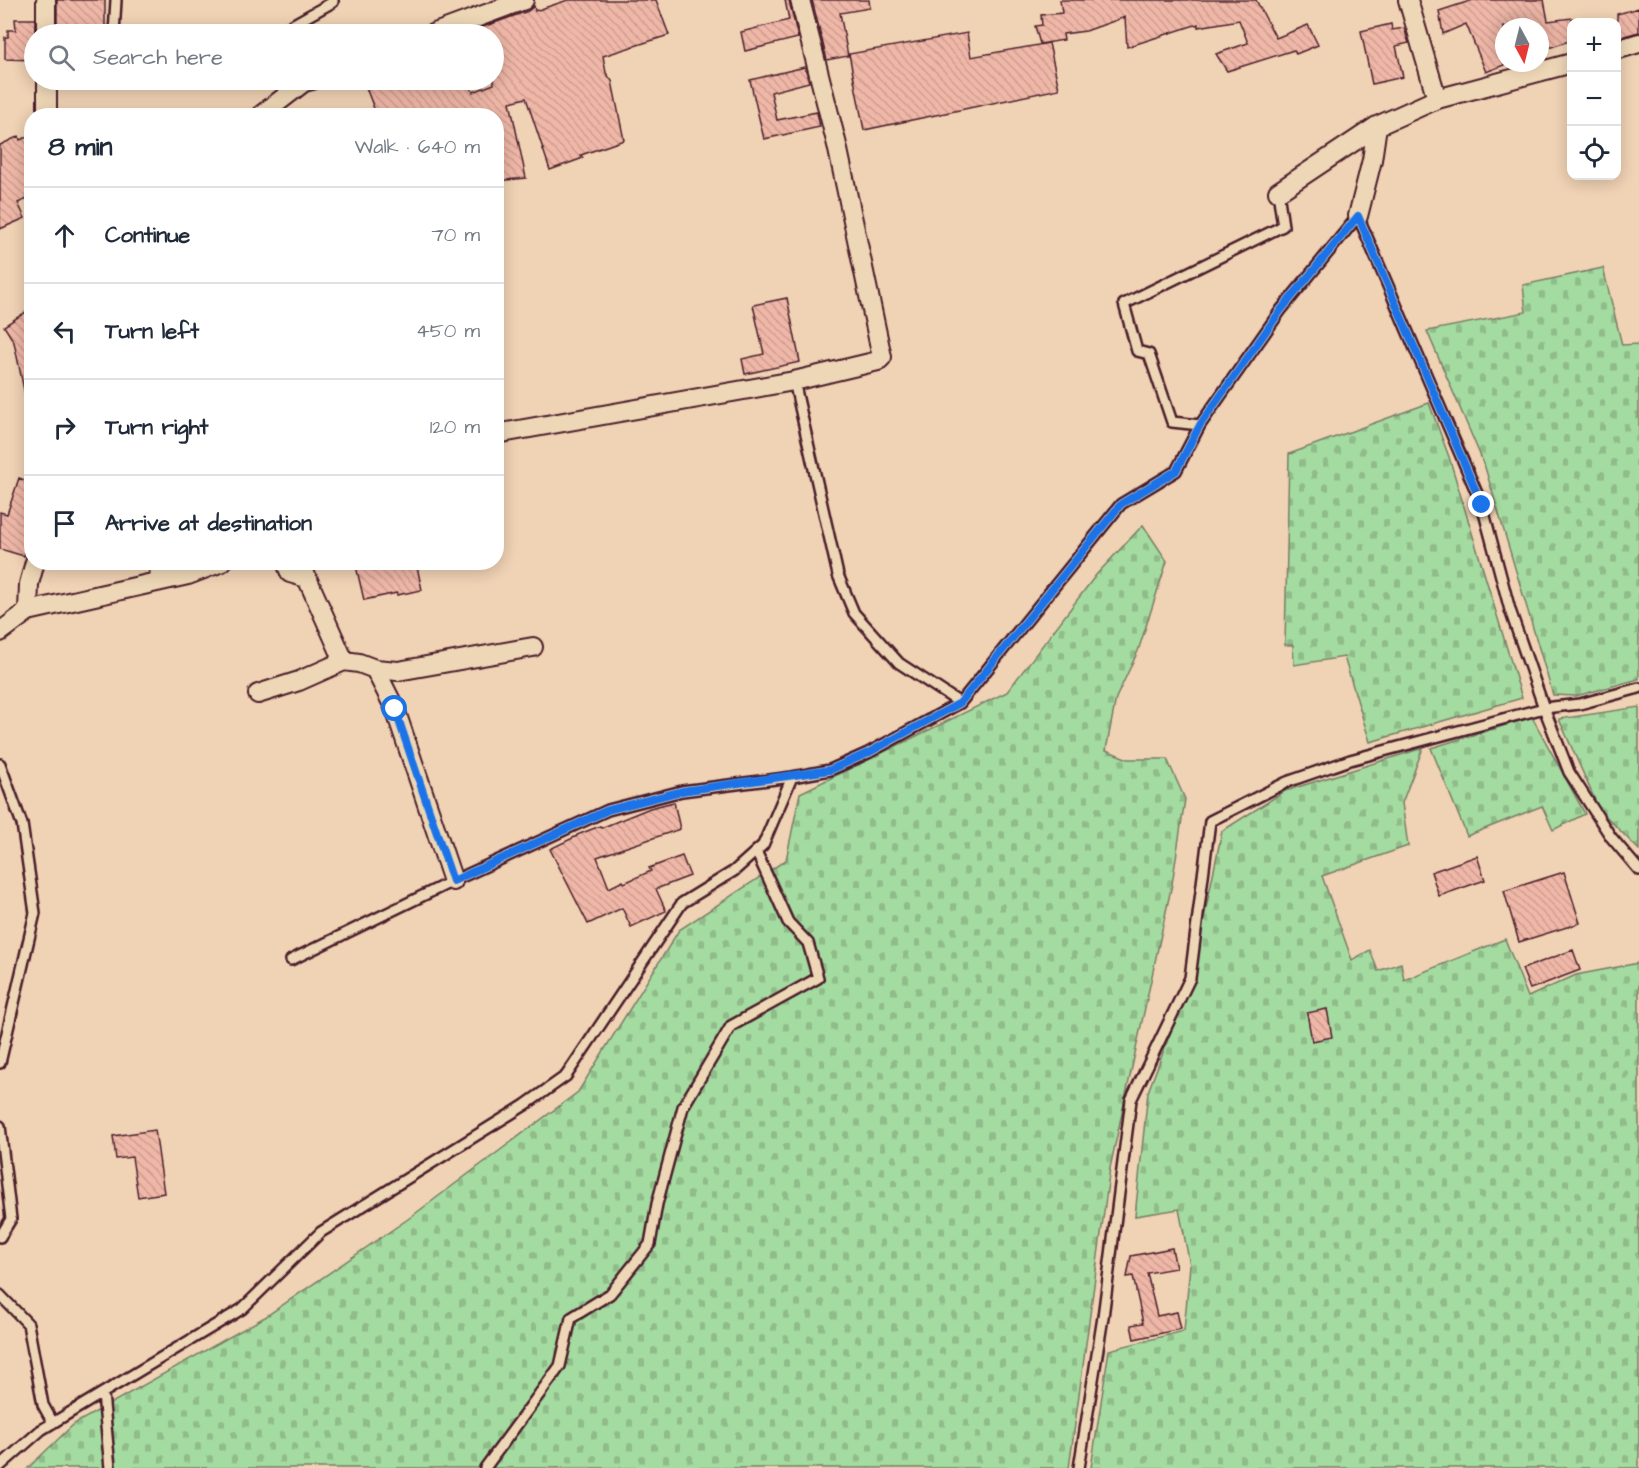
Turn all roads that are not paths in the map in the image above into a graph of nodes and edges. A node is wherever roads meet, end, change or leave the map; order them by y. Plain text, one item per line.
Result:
1 (46, 0) edge
2 (116, 0) edge
3 (333, 0) edge
4 (524, 0) edge
5 (800, 0) edge
6 (1408, 0) edge
7 (46, 24) edge
8 (115, 24) edge
9 (294, 24) edge
10 (459, 24) edge
11 (1639, 43) edge
12 (1621, 49) edge
13 (1567, 64) edge
14 (47, 90) edge
15 (294, 90) edge
16 (1437, 99) junction
17 (47, 108) edge
18 (270, 108) edge
19 (1377, 126) junction
20 (1278, 192) joint
21 (1358, 216) junction
22 (794, 381) junction
23 (1200, 425) junction
24 (504, 433) edge
25 (32, 570) edge
26 (199, 570) edge
27 (289, 570) edge
28 (159, 572) edge
29 (28, 611) junction
30 (0, 632) edge
31 (533, 647) dead end
32 (344, 661) junction
33 (375, 669) junction
34 (1639, 688) edge
35 (258, 694) dead end
36 (960, 703) junction
37 (1544, 708) junction
38 (0, 764) edge
39 (792, 777) junction
40 (756, 852) junction
41 (1639, 870) edge
42 (453, 881) junction
43 (291, 960) dead end
44 (0, 1015) edge
45 (11, 1015) junction
46 (0, 1064) edge
47 (0, 1125) edge
48 (0, 1237) edge
49 (0, 1295) edge
50 (4, 1305) edge
51 (103, 1394) junction
52 (53, 1423) junction
53 (0, 1466) edge
54 (110, 1468) edge
55 (485, 1468) edge
56 (1079, 1468) edge

1 - 7 street
2 - 8 lane
3 - 9 lane
4 - 10 street
5 - 22 street
6 - 16 street
11 - 12 street
13 - 16 street
14 - 17 street
15 - 18 street
16 - 19 street
19 - 20 street
19 - 21 street
20 - 23 lane
21 - 23 lane
21 - 37 lane
22 - 24 street
22 - 36 lane
23 - 36 lane
25 - 29 street
26 - 28 street
27 - 32 street
28 - 29 street
29 - 30 street
31 - 33 street
32 - 33 street
32 - 35 street
33 - 42 street
34 - 37 lane
36 - 39 lane
37 - 41 lane
37 - 56 lane
38 - 45 lane
39 - 40 lane
39 - 42 lane
40 - 51 lane
40 - 55 lane
42 - 43 lane
44 - 45 lane
45 - 46 lane
47 - 48 lane
49 - 50 lane
50 - 52 lane
51 - 52 lane
51 - 54 lane
52 - 53 lane

